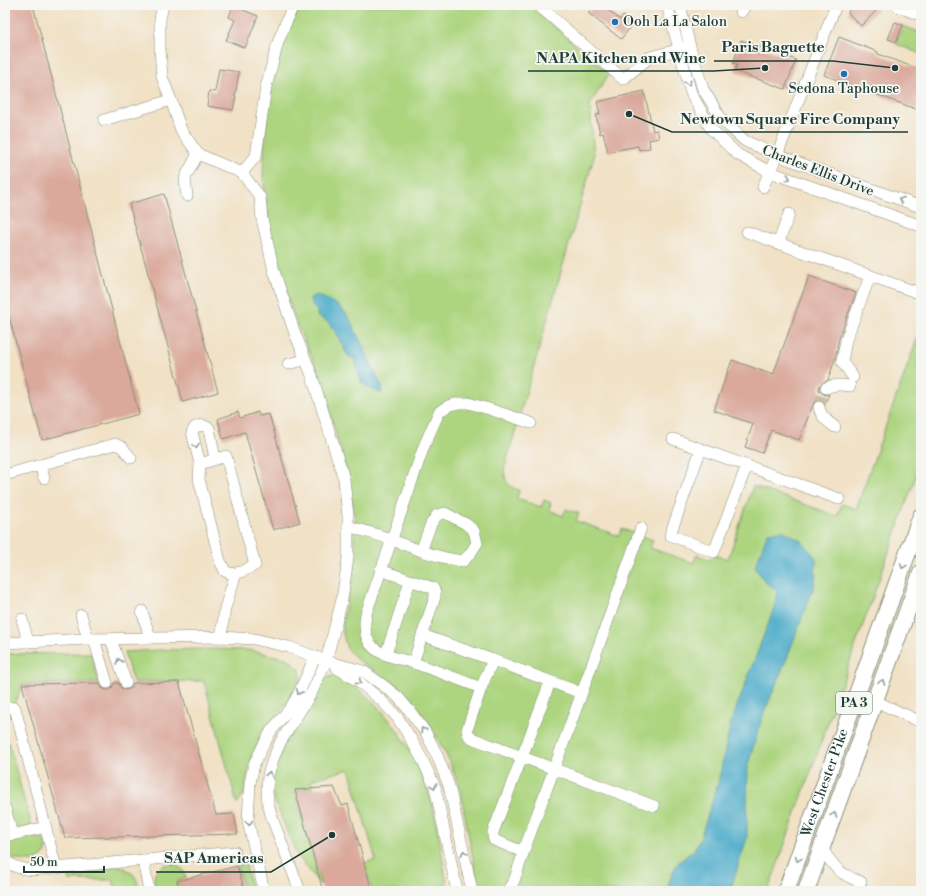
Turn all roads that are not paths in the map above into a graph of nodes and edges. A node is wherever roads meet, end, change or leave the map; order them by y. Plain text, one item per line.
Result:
1 (163, 5) edge
2 (293, 5) edge
3 (538, 5) edge
4 (666, 5) edge
5 (680, 5) edge
6 (836, 5) edge
7 (897, 5) edge
8 (921, 15) edge
9 (685, 48) junction
10 (171, 100) junction
11 (104, 120) dead end
12 (198, 154) junction
13 (777, 155) junction
14 (770, 172) junction
15 (242, 173) junction
16 (763, 187) dead end
17 (187, 196) dead end
18 (921, 207) edge
19 (789, 214) dead end
20 (918, 225) edge
21 (747, 232) dead end
22 (778, 244) junction
23 (870, 276) junction
24 (916, 292) dead end
25 (306, 360) junction
26 (288, 364) dead end
27 (826, 388) dead end
28 (819, 407) dead end
29 (531, 423) dead end
30 (835, 426) dead end
31 (673, 439) dead end
32 (701, 449) junction
33 (131, 458) dead end
34 (215, 459) junction
35 (200, 464) junction
36 (40, 465) junction
37 (747, 465) junction
38 (5, 475) edge
39 (44, 478) dead end
40 (840, 499) dead end
41 (921, 516) edge
42 (348, 526) junction
43 (641, 528) dead end
44 (391, 539) junction
45 (421, 551) junction
46 (380, 570) junction
47 (236, 573) junction
48 (921, 573) edge
49 (410, 580) junction
50 (142, 611) dead end
51 (81, 615) dead end
52 (22, 619) dead end
53 (422, 635) junction
54 (221, 637) junction
55 (150, 638) junction
56 (91, 639) junction
57 (112, 639) junction
58 (28, 642) junction
59 (5, 643) edge
60 (386, 654) junction
61 (315, 657) junction
62 (492, 660) junction
63 (326, 662) junction
64 (412, 663) junction
65 (550, 682) junction
66 (108, 683) dead end
67 (126, 683) dead end
68 (481, 688) junction
69 (580, 698) junction
70 (875, 701) junction
71 (5, 707) edge
72 (921, 722) edge
73 (522, 757) junction
74 (554, 769) junction
75 (268, 804) junction
76 (654, 806) dead end
77 (249, 807) junction
78 (5, 808) edge
79 (46, 827) junction
80 (526, 845) junction
81 (822, 849) junction
82 (235, 852) dead end
83 (5, 860) edge
84 (143, 860) junction
85 (56, 868) junction
86 (861, 882) dead end
87 (149, 891) edge
88 (264, 891) edge
89 (300, 891) edge
90 (457, 891) edge
91 (472, 891) edge
92 (507, 891) edge
93 (786, 891) edge
94 (806, 891) edge

1 - 10 street
2 - 15 street
3 - 9 street
4 - 9 street, Charles Ellis Drive
5 - 9 street, Charles Ellis Drive
6 - 13 street
7 - 8 street
9 - 13 street, Charles Ellis Drive
9 -> 14 street, Charles Ellis Drive
10 - 11 street
10 - 12 street
12 - 15 street
12 - 17 street
13 - 14 street
18 -> 13 street, Charles Ellis Drive
14 - 16 street
14 -> 20 street, Charles Ellis Drive
15 - 25 street
19 - 22 street
21 - 22 street
22 - 23 street
23 - 24 street
23 - 27 street
25 - 26 street
25 - 42 street
28 - 30 street
29 - 44 street
31 - 32 street
32 - 37 street
32 - 37 street
33 - 36 street
34 - 35 street
34 -> 35 street
34 - 47 street
35 - 47 street
36 - 38 street
36 - 39 street
37 - 40 street
41 -> 93 highway, West Chester Pike / PA 3
42 - 44 street
42 - 63 street
43 - 69 street
44 - 45 street
44 - 46 street
45 - 45 street
46 - 49 street
46 - 60 street
47 - 54 street
70 -> 48 highway, West Chester Pike / PA 3
49 - 53 street
49 - 60 street
50 - 55 street
51 - 56 street
52 - 58 street
53 - 62 street
53 - 64 street
54 - 55 street
54 - 61 street
55 - 57 street
56 - 57 street
56 - 58 street
56 - 66 street
67 -> 57 street
58 - 59 street
60 - 64 street
61 - 63 street
61 -> 77 street
62 - 65 street
62 - 68 street
75 -> 63 street
63 -> 90 street
91 -> 63 street
64 - 68 street
65 - 69 street
65 - 73 street
68 - 73 street
69 - 74 street
70 - 72 street
81 -> 70 highway, West Chester Pike / PA 3
71 - 79 street
73 - 74 street
73 - 80 street
74 - 76 street
74 - 80 street
75 - 77 street
75 - 89 street
77 -> 88 street
78 - 79 street
79 - 85 street
80 - 92 street
81 - 86 street
81 - 94 highway, West Chester Pike / PA 3
82 - 84 street
83 - 85 street
84 - 85 street
84 - 87 street

